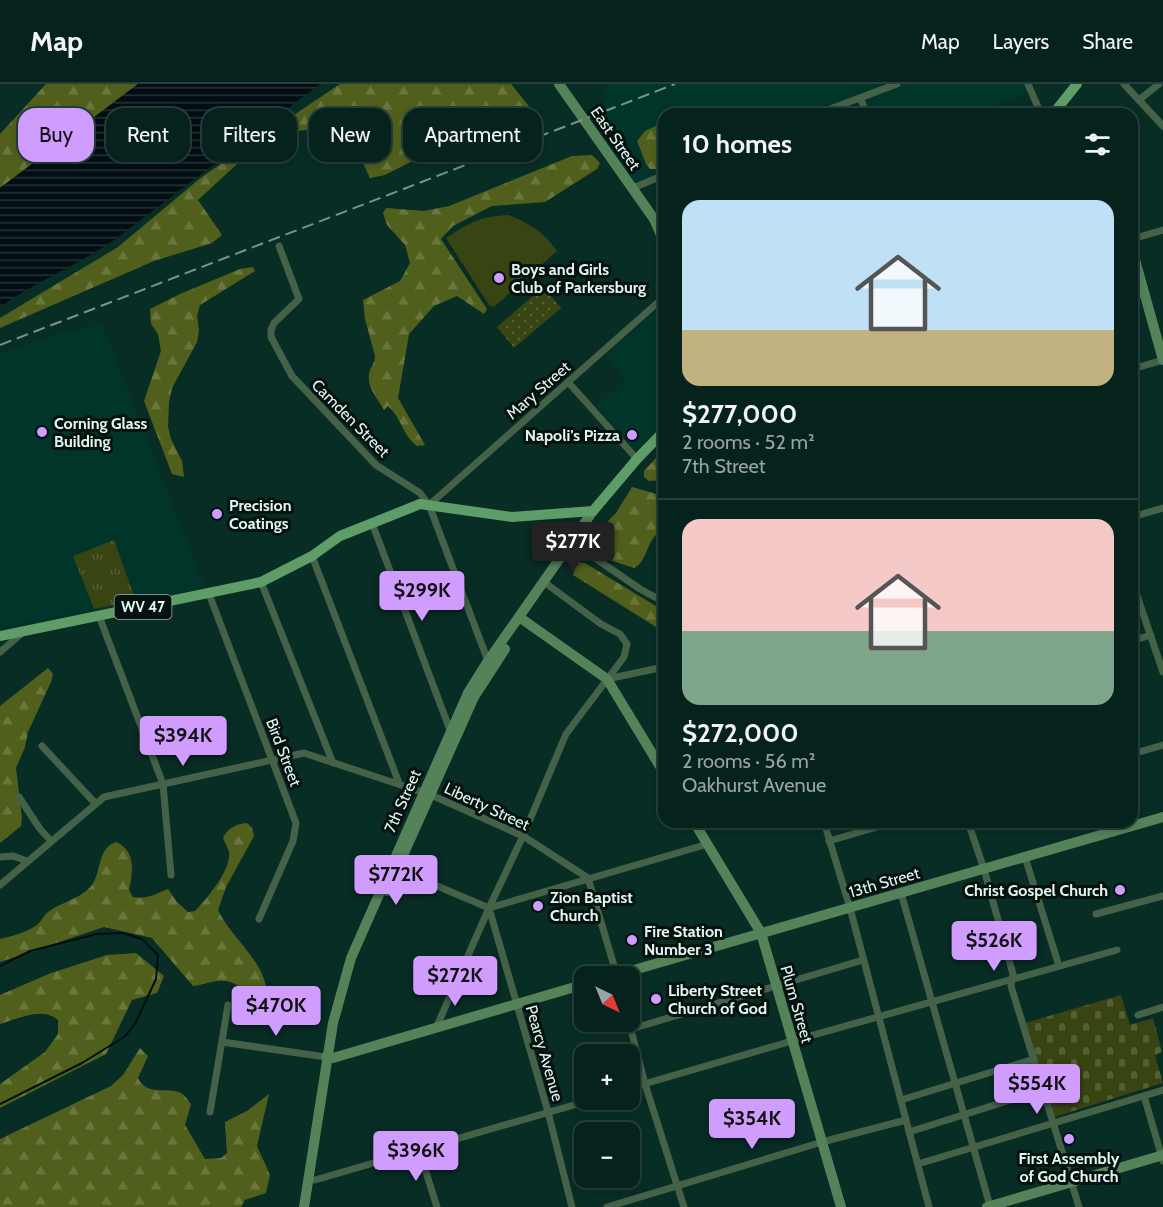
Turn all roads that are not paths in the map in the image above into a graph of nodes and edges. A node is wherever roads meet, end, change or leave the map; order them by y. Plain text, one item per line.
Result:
1 (559, 84) edge
2 (897, 84) edge
3 (1028, 84) edge
4 (1077, 84) edge
5 (1124, 84) edge
6 (1159, 84) edge
7 (860, 98) junction
8 (1139, 100) junction
9 (833, 108) edge
10 (864, 108) edge
11 (1038, 108) edge
12 (1058, 108) edge
13 (1163, 126) edge
14 (658, 178) edge
15 (633, 188) junction
16 (658, 228) edge
17 (1163, 230) edge
18 (1138, 237) edge
19 (279, 246) dead end
20 (1138, 270) edge
21 (658, 302) edge
22 (1163, 360) edge
23 (1138, 367) edge
24 (568, 382) junction
25 (658, 438) edge
26 (637, 459) junction
27 (429, 505) junction
28 (1163, 507) edge
29 (593, 511) junction
30 (1138, 515) edge
31 (372, 523) junction
32 (576, 545) junction
33 (312, 556) junction
34 (261, 582) junction
35 (548, 585) junction
36 (209, 594) junction
37 (1138, 598) edge
38 (658, 599) edge
39 (99, 616) junction
40 (522, 618) junction
41 (24, 631) junction
42 (1151, 635) junction
43 (0, 636) edge
44 (1138, 639) edge
45 (0, 652) edge
46 (1161, 657) edge
47 (490, 665) junction
48 (658, 668) edge
49 (1163, 672) edge
50 (607, 679) junction
51 (450, 730) junction
52 (1163, 745) edge
53 (42, 746) dead end
54 (1138, 752) edge
55 (273, 761) junction
56 (333, 763) junction
57 (658, 763) edge
58 (399, 783) junction
59 (163, 784) junction
60 (427, 793) junction
61 (19, 797) dead end
62 (95, 803) junction
63 (1163, 817) edge
64 (1138, 824) edge
65 (698, 828) edge
66 (826, 828) edge
67 (873, 828) edge
68 (970, 828) edge
69 (1125, 828) edge
70 (523, 836) junction
71 (51, 841) junction
72 (829, 841) junction
73 (708, 844) junction
74 (0, 856) edge
75 (1025, 857) junction
76 (27, 861) junction
77 (397, 869) junction
78 (984, 869) junction
79 (171, 875) dead end
80 (588, 878) junction
81 (0, 885) edge
82 (901, 893) junction
83 (1163, 896) edge
84 (489, 908) junction
85 (850, 908) junction
86 (1096, 914) dead end
87 (259, 919) dead end
88 (762, 933) junction
89 (1117, 950) dead end
90 (863, 960) junction
91 (612, 966) edge
92 (1059, 966) junction
93 (640, 969) edge
94 (1012, 980) junction
95 (776, 986) junction
96 (574, 987) edge
97 (933, 1002) junction
98 (516, 1003) junction
99 (228, 1005) dead end
100 (1163, 1007) edge
101 (1138, 1015) dead end
102 (879, 1017) junction
103 (640, 1022) edge
104 (436, 1028) junction
105 (632, 1032) edge
106 (792, 1041) junction
107 (222, 1042) junction
108 (330, 1058) junction
109 (1034, 1059) junction
110 (954, 1083) junction
111 (645, 1084) junction
112 (640, 1085) edge
113 (1042, 1090) junction
114 (1163, 1090) edge
115 (1144, 1096) junction
116 (901, 1100) junction
117 (574, 1105) edge
118 (210, 1112) dead end
119 (548, 1112) junction
120 (964, 1115) junction
121 (906, 1120) junction
122 (1052, 1124) junction
123 (909, 1132) junction
124 (822, 1142) junction
125 (973, 1147) junction
126 (419, 1150) junction
127 (1162, 1157) edge
128 (918, 1164) junction
129 (315, 1180) junction
130 (1071, 1183) junction
131 (678, 1184) junction
132 (304, 1207) edge
133 (312, 1207) edge
134 (437, 1207) edge
135 (572, 1207) edge
136 (607, 1207) edge
137 (684, 1207) edge
138 (841, 1207) edge
139 (929, 1207) edge
140 (988, 1207) edge
141 (1079, 1207) edge

1 - 15 street, East Street
2 - 7 street
3 - 11 street
4 - 12 main road
5 - 8 street
6 - 8 street
7 - 9 street
7 - 10 street
8 - 13 street
14 - 15 street
15 - 16 street, East Street
17 - 18 street
19 - 27 street, Camden Street
20 - 22 street
21 - 24 street, Mary Street
22 - 23 street
24 - 26 street
24 - 27 street, Mary Street
25 - 26 main road, 7th Street
26 - 29 main road, 7th Street
27 - 29 main road, WV 47
27 - 31 main road, WV 47
27 - 47 street, Camden Street
28 - 30 street
29 - 32 street, 7th Street
29 - 40 street, 7th Street
31 - 33 main road, WV 47
31 - 51 street
32 - 35 street, 7th Street
32 - 38 street
33 - 34 main road, WV 47
33 - 58 street
34 - 36 main road, WV 47
34 - 56 street
35 - 40 street, 7th Street
35 - 50 street
36 - 39 main road, WV 47
36 - 55 street, Bird Street
37 - 42 street
39 - 41 main road, WV 47
39 - 59 street
40 - 47 street, 7th Street
40 - 50 street
41 - 43 main road, WV 47
41 - 45 street
42 - 44 street
42 - 46 street
46 - 49 street
47 - 51 street, 7th Street
47 - 60 street, 7th Street
48 - 50 street
50 - 57 street
50 - 70 street
51 - 60 street, 7th Street
52 - 54 street
53 - 62 street
55 - 56 street, Liberty Street
55 - 59 street, Liberty Street
55 - 87 street, Bird Street
56 - 58 street, Liberty Street
58 - 60 street, Liberty Street
59 - 62 street, Liberty Street
59 - 79 street
60 - 70 street, Liberty Street
60 - 77 street, 7th Street
60 - 108 street, 7th Street
61 - 71 street
62 - 71 street
63 - 64 street, 13th Street
65 - 73 street, Plum Street
66 - 72 street
67 - 72 street
68 - 78 street
69 - 75 street, 13th Street
70 - 80 street, Liberty Street
70 - 84 street
71 - 76 street
72 - 85 street
73 - 80 street
73 - 88 street, Plum Street
74 - 76 street
75 - 78 street, 13th Street
75 - 92 street
76 - 81 street
77 - 84 street
77 - 108 street, 7th Street
78 - 82 street, 13th Street
78 - 94 street
80 - 84 street
80 - 91 street
82 - 85 street, 13th Street
82 - 97 street
83 - 86 street
84 - 98 street, Pearcy Avenue
84 - 104 street
85 - 88 street, 13th Street
85 - 90 street
88 - 93 street, 13th Street
88 - 95 street, Plum Street
89 - 92 street
90 - 95 street
90 - 102 street
92 - 94 street
94 - 97 street
94 - 109 street
95 - 103 street
95 - 106 street, Plum Street
96 - 98 street
97 - 102 street
97 - 110 street
98 - 104 street
98 - 119 street, Pearcy Avenue
99 - 107 street
100 - 101 street
102 - 106 street
102 - 116 street
104 - 108 street
105 - 111 street
106 - 111 street
106 - 124 street, Plum Street
107 - 108 street
107 - 118 street
108 - 129 street, 7th Street
108 - 132 street, 7th Street
109 - 110 street
109 - 113 street
110 - 116 street
110 - 120 street
111 - 112 street
111 - 131 street
113 - 120 street
113 - 122 street
114 - 115 street
115 - 122 street
115 - 127 street
116 - 121 street
117 - 119 street
119 - 126 street
119 - 135 street, Pearcy Avenue
120 - 123 street
120 - 125 street
121 - 123 street
121 - 124 street
122 - 125 street
122 - 130 street
123 - 128 street
124 - 131 street
124 - 138 street, Plum Street
125 - 128 street
125 - 140 street
126 - 129 street
126 - 134 street
127 - 130 street
128 - 139 street
129 - 133 street, 7th Street
130 - 140 street
130 - 141 street
131 - 136 street
131 - 137 street

